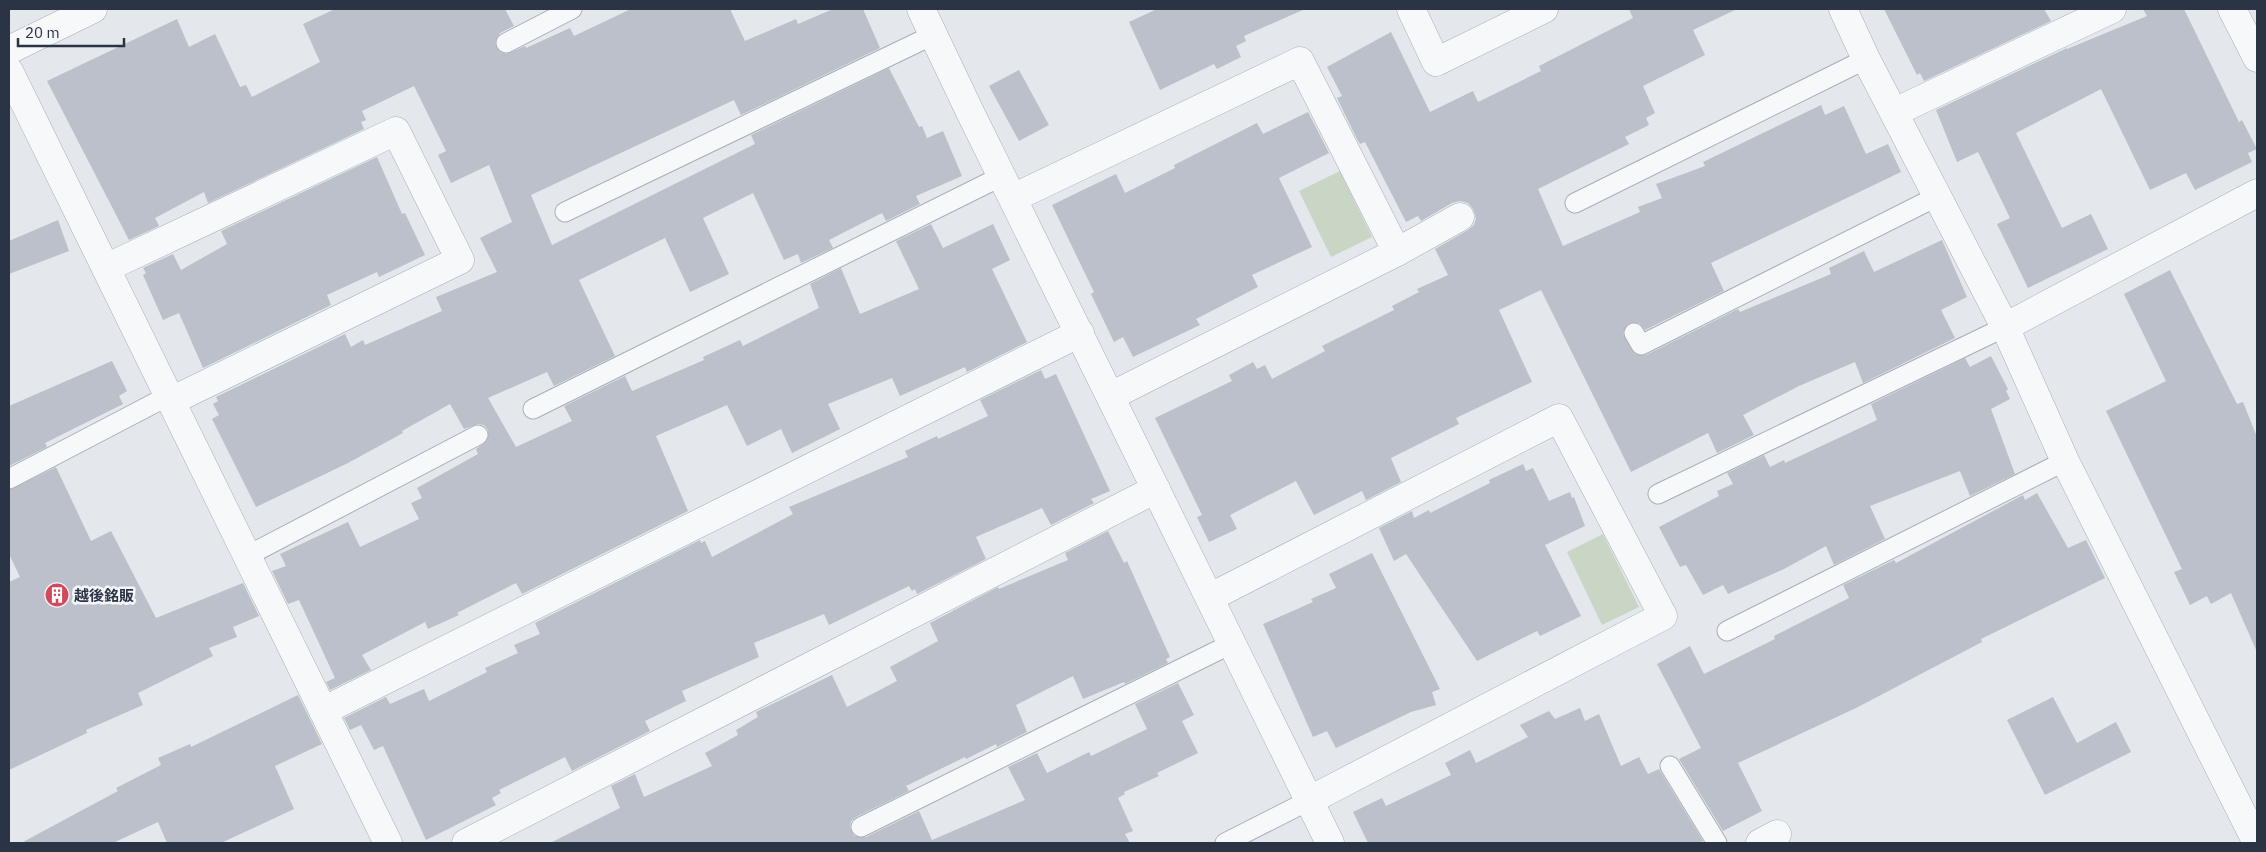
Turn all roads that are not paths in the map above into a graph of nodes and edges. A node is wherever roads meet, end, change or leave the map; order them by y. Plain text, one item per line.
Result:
1 (93, 9) edge
2 (572, 9) edge
3 (921, 9) edge
4 (1411, 9) edge
5 (1544, 9) edge
6 (1843, 9) edge
7 (2112, 9) edge
8 (2232, 9) edge
9 (933, 35) junction
10 (506, 43) dead end
11 (9, 50) edge
12 (2257, 58) edge
13 (1866, 59) junction
14 (9, 71) edge
15 (1895, 112) junction
16 (1007, 187) junction
17 (2257, 193) edge
18 (1938, 196) junction
19 (1575, 202) dead end
20 (565, 212) dead end
21 (1460, 217) dead end
22 (1397, 252) junction
23 (106, 268) junction
24 (2005, 327) junction
25 (1080, 333) junction
26 (1634, 333) dead end
27 (1111, 396) junction
28 (170, 399) junction
29 (533, 409) dead end
30 (478, 435) dead end
31 (2065, 461) junction
32 (9, 479) edge
33 (1156, 489) junction
34 (1658, 494) dead end
35 (247, 556) junction
36 (1211, 597) junction
37 (1727, 631) dead end
38 (1233, 643) junction
39 (323, 711) junction
40 (1670, 766) dead end
41 (1310, 800) junction
42 (861, 827) dead end
43 (388, 843) edge
44 (466, 843) edge
45 (1225, 843) edge
46 (1330, 843) edge
47 (1717, 843) edge
48 (2257, 843) edge

1 - 11 street
2 - 10 lane
3 - 9 street
4 - 5 street
6 - 13 street
7 - 15 street
8 - 12 street
9 - 16 street
9 - 20 lane
13 - 15 street
13 - 19 lane
14 - 23 street
15 - 18 street
16 - 22 street
16 - 25 street
16 - 29 lane
17 - 24 street
18 - 24 street
18 - 26 lane
21 - 22 street
22 - 27 street
23 - 28 street
23 - 28 street
24 - 31 street
24 - 34 lane
25 - 27 street
25 - 39 street
27 - 33 street
28 - 32 lane
28 - 35 street
30 - 35 lane
31 - 37 lane
31 - 48 street
33 - 36 street
33 - 44 street
35 - 39 street
36 - 38 street
36 - 41 street
38 - 41 street
38 - 42 lane
39 - 43 street
40 - 47 lane
41 - 45 lane
41 - 46 street

